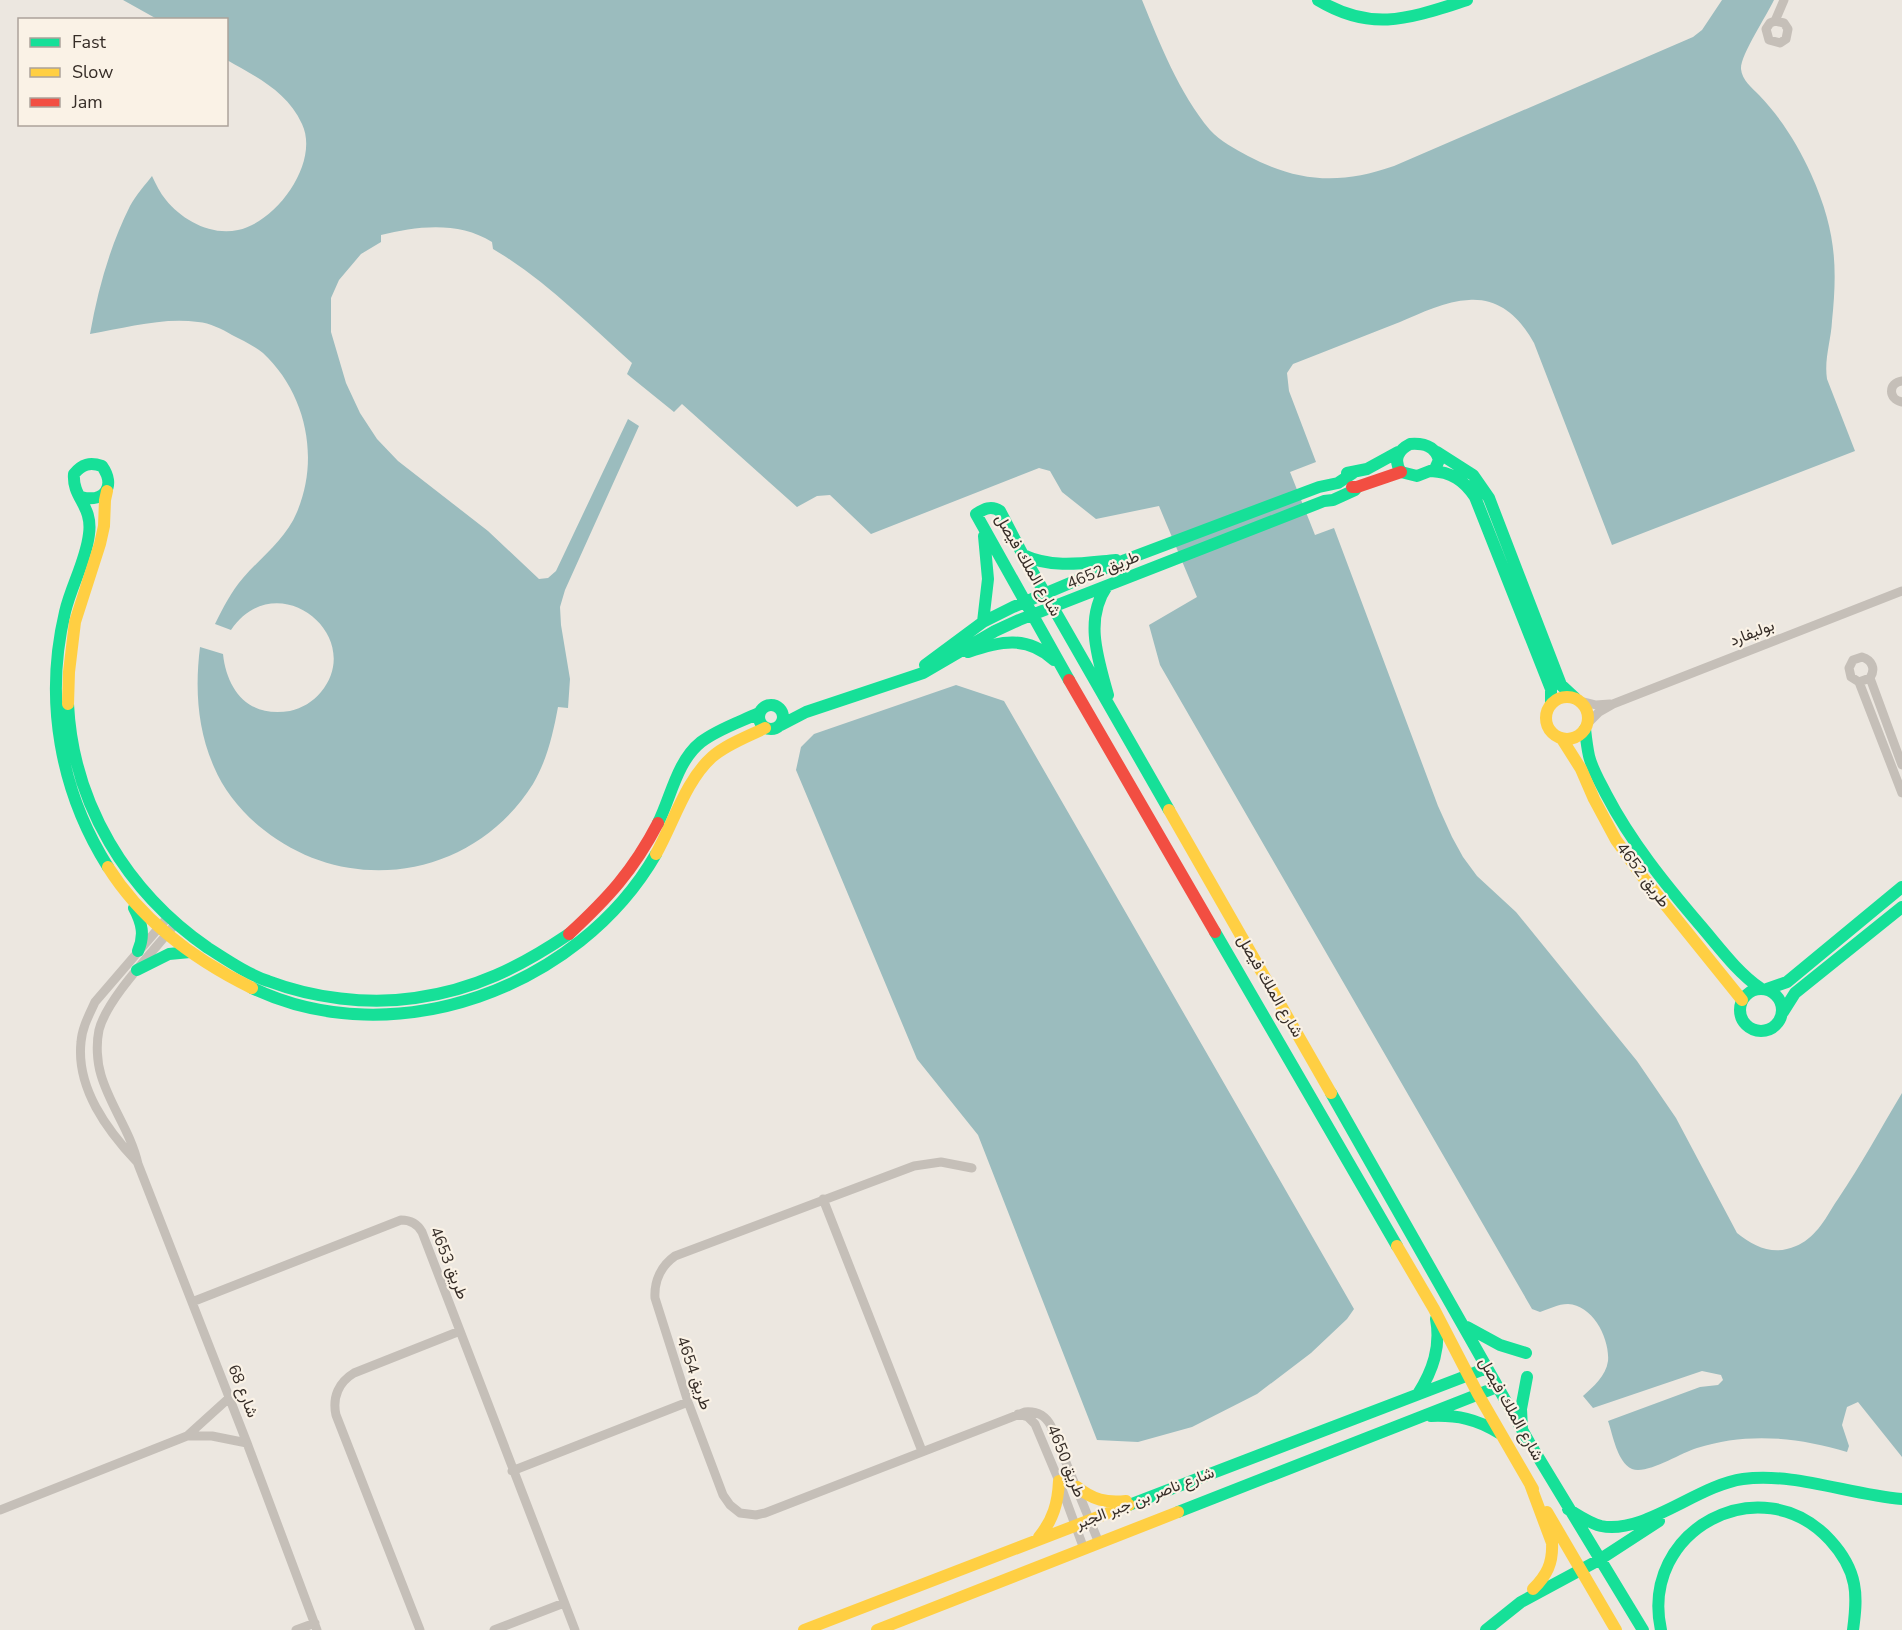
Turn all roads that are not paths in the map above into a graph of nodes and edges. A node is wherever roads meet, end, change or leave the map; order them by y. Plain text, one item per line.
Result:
1 (1318, 0) edge
2 (1467, 0) edge
3 (1783, 4) edge
4 (1780, 22) dead end
5 (1902, 381) edge
6 (1902, 402) edge
7 (1398, 452) junction
8 (1437, 452) junction
9 (1431, 471) junction
10 (1401, 472) junction
11 (108, 489) junction
12 (81, 497) junction
13 (981, 523) junction
14 (1023, 555) junction
15 (1125, 560) junction
16 (1107, 585) junction
17 (1902, 591) edge
18 (1045, 594) junction
19 (1026, 602) junction
20 (1053, 608) junction
21 (1033, 615) junction
22 (983, 622) junction
23 (950, 659) junction
24 (1066, 675) junction
25 (1870, 678) junction
26 (901, 680) junction
27 (1859, 682) junction
28 (1578, 699) junction
29 (1551, 703) junction
30 (1613, 704) junction
31 (782, 711) junction
32 (806, 712) junction
33 (1113, 712) junction
34 (759, 713) junction
35 (781, 725) junction
36 (1586, 726) junction
37 (765, 728) junction
38 (1562, 739) junction
39 (1902, 765) edge
40 (1902, 793) edge
41 (1902, 887) edge
42 (123, 889) junction
43 (1902, 907) edge
44 (173, 919) junction
45 (163, 932) junction
46 (138, 951) junction
47 (190, 952) junction
48 (137, 970) junction
49 (1763, 988) junction
50 (1742, 1000) junction
51 (1783, 1012) junction
52 (138, 1164) junction
53 (972, 1168) dead end
54 (823, 1199) junction
55 (192, 1302) junction
56 (1434, 1309) junction
57 (1465, 1326) junction
58 (460, 1331) junction
59 (1526, 1353) dead end
60 (1487, 1368) junction
61 (1468, 1375) junction
62 (1527, 1377) dead end
63 (1497, 1387) junction
64 (1418, 1394) junction
65 (1478, 1394) junction
66 (229, 1398) junction
67 (688, 1402) junction
68 (1018, 1414) junction
69 (1420, 1416) junction
70 (1522, 1430) junction
71 (1502, 1435) junction
72 (187, 1436) junction
73 (247, 1443) junction
74 (922, 1451) junction
75 (512, 1471) junction
76 (1059, 1481) junction
77 (1530, 1484) junction
78 (1077, 1487) junction
79 (1702, 1492) junction
80 (1902, 1499) edge
81 (1142, 1500) junction
82 (1568, 1509) junction
83 (0, 1510) edge
84 (1090, 1520) junction
85 (1075, 1525) junction
86 (1036, 1540) junction
87 (1099, 1543) junction
88 (1084, 1549) junction
89 (1599, 1560) junction
90 (1580, 1570) junction
91 (564, 1603) junction
92 (1509, 1611) junction
93 (316, 1627) edge
94 (296, 1630) edge
95 (420, 1630) edge
96 (494, 1630) edge
97 (575, 1630) edge
98 (804, 1630) edge
99 (877, 1630) edge
100 (1486, 1630) edge
101 (1616, 1630) edge
102 (1643, 1630) edge
103 (1661, 1630) edge
104 (1853, 1630) edge

1 - 2 main road
3 - 4 street
5 - 6 street
7 - 8 main road
7 - 10 main road
7 - 15 main road, طريق 4652
8 - 9 main road
8 - 28 main road
9 - 10 main road
9 - 29 main road
10 - 16 main road, طريق 4652
11 - 12 main road
11 - 12 main road
11 - 44 main road
12 - 42 main road
13 - 14 main road, شارع الملك فيصل
13 - 19 main road, شارع الملك فيصل
13 - 22 main road
14 - 15 main road
14 - 18 main road, شارع الملك فيصل
15 - 18 main road, طريق 4652
16 - 20 main road, طريق 4652
16 - 33 main road
17 - 30 street, بوليفارد
18 - 19 main road, طريق 4652
18 - 20 main road, شارع الملك فيصل
19 - 21 main road, شارع الملك فيصل
19 - 22 main road, طريق 4652
20 - 21 main road, طريق 4652
20 - 33 main road, شارع الملك فيصل
21 - 23 main road, طريق 4652
21 - 24 main road, شارع الملك فيصل
22 - 26 main road, طريق 4652
23 - 24 main road
23 - 26 main road, طريق 4652
24 - 56 main road, شارع الملك فيصل
25 - 27 street
25 - 27 street
25 - 39 street
26 - 32 main road, طريق 4652
27 - 40 street
28 - 29 main road
28 - 30 street, بوليفارد
28 - 36 main road
29 - 38 main road
30 - 36 street, بوليفارد
31 - 32 main road
31 - 34 main road
31 - 35 main road
32 - 35 main road
33 - 57 main road, شارع الملك فيصل
34 - 37 main road
34 - 44 main road
35 - 37 main road
36 - 38 main road
36 - 49 main road, طريق 4652
37 - 47 main road
38 - 50 main road, طريق 4652
41 - 49 main road
42 - 45 main road
42 - 46 main road
43 - 51 main road
44 - 45 street
45 - 46 street
45 - 47 main road
45 - 48 street, شارع 68
46 - 52 street
47 - 48 main road
48 - 52 street, شارع 68
49 - 50 main road
49 - 51 main road
50 - 51 main road
52 - 55 street, شارع 68
53 - 54 street, طريق 4654
54 - 67 street, طريق 4654
54 - 74 street
55 - 58 street, طريق 4653
55 - 66 street, شارع 68
56 - 61 main road, شارع الملك فيصل
56 - 64 main road
57 - 59 main road
57 - 60 main road, شارع الملك فيصل
58 - 75 street, طريق 4653
58 - 95 street
60 - 61 main road, شارع ناصر بن جبر الجبر
60 - 63 main road, شارع الملك فيصل
61 - 64 main road, شارع ناصر بن جبر الجبر
61 - 65 main road, شارع الملك فيصل
62 - 70 main road
63 - 65 main road, شارع ناصر بن جبر الجبر
63 - 70 main road, شارع الملك فيصل
64 - 81 main road, شارع ناصر بن جبر الجبر
65 - 69 main road, شارع ناصر بن جبر الجبر
65 - 71 main road, شارع الملك فيصل
66 - 72 street
66 - 73 street, شارع 68
67 - 74 street, طريق 4654
67 - 75 street
68 - 74 street, طريق 4654
68 - 76 street, طريق 4650
68 - 78 street, طريق 4650
69 - 71 main road
69 - 87 main road, شارع ناصر بن جبر الجبر
70 - 82 main road, شارع الملك فيصل
71 - 77 main road, شارع الملك فيصل
72 - 73 street
72 - 83 street
73 - 93 street, شارع 68
75 - 91 street, طريق 4653
76 - 85 street, طريق 4650
76 - 86 main road
77 - 90 main road, شارع الملك فيصل
77 - 92 main road
78 - 81 main road
78 - 84 street, طريق 4650
79 - 80 main road
79 - 82 main road
79 - 89 main road
81 - 84 main road, شارع ناصر بن جبر الجبر
82 - 89 main road, شارع الملك فيصل
84 - 85 main road, شارع ناصر بن جبر الجبر
84 - 87 street, طريق 4650
85 - 86 main road, شارع ناصر بن جبر الجبر
85 - 88 street, طريق 4650
86 - 98 main road, شارع ناصر بن جبر الجبر
87 - 88 main road, شارع ناصر بن جبر الجبر
88 - 99 main road, شارع ناصر بن جبر الجبر
89 - 90 main road
89 - 102 main road, شارع الملك فيصل
90 - 92 main road
90 - 101 main road, شارع الملك فيصل
91 - 96 street
91 - 97 street, طريق 4653
92 - 100 main road
93 - 94 street
103 - 104 main road

